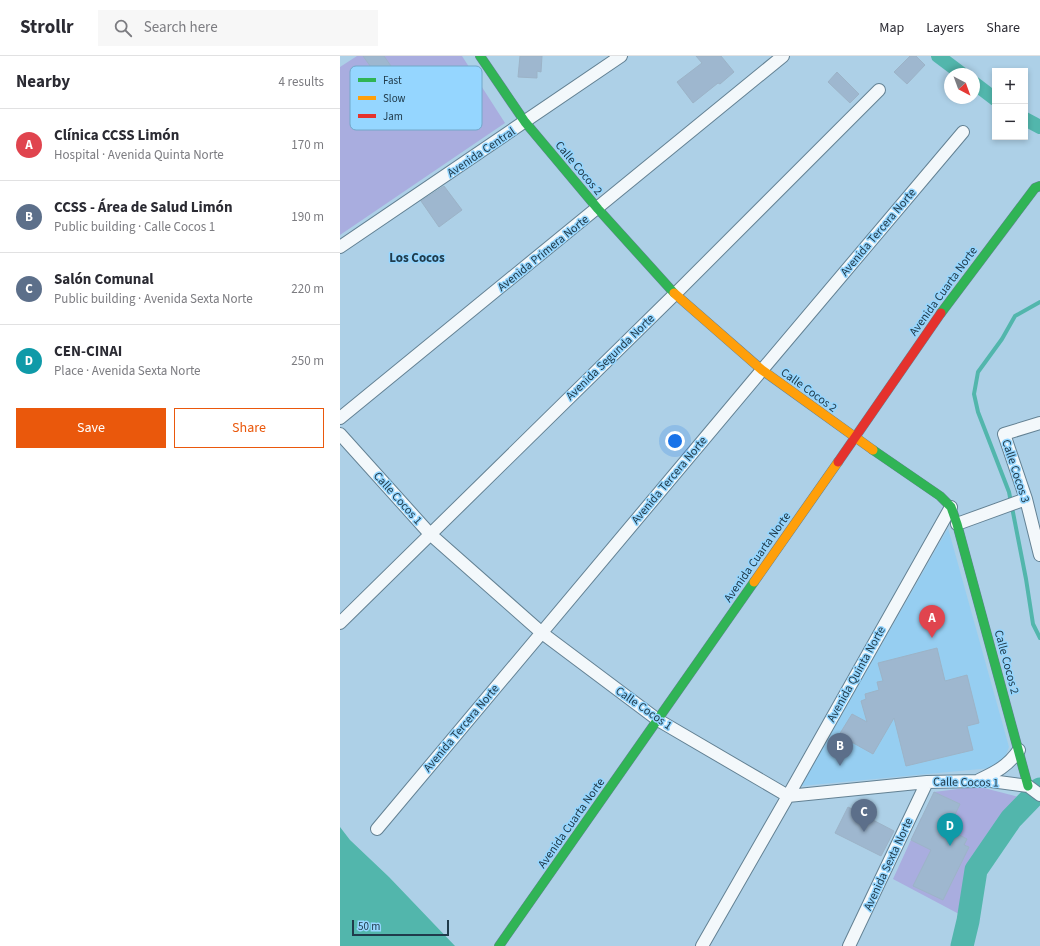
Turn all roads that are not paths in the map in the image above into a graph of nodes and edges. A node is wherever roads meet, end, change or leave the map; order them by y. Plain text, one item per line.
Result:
1 (480, 56) edge
2 (621, 56) edge
3 (783, 56) edge
4 (879, 90) dead end
5 (525, 122) junction
6 (963, 132) dead end
7 (1040, 186) edge
8 (598, 208) junction
9 (340, 247) edge
10 (675, 294) junction
11 (762, 370) junction
12 (340, 418) edge
13 (1040, 423) edge
14 (340, 434) edge
15 (855, 438) junction
16 (1026, 498) junction
17 (951, 507) junction
18 (957, 524) junction
19 (430, 534) junction
20 (1040, 555) edge
21 (340, 623) edge
22 (542, 633) junction
23 (658, 720) junction
24 (1019, 750) junction
25 (978, 781) junction
26 (927, 782) junction
27 (1028, 786) junction
28 (1040, 795) edge
29 (788, 796) junction
30 (377, 829) dead end
31 (499, 946) edge
32 (702, 946) edge
33 (849, 946) edge

1 - 5 street, Calle Cocos 2
2 - 5 street, Avenida Central
3 - 8 street, Avenida Primera Norte
4 - 10 street, Avenida Segunda Norte
5 - 8 street, Calle Cocos 2
5 - 9 street, Avenida Central
6 - 11 street, Avenida Tercera Norte
7 - 15 street, Avenida Cuarta Norte
8 - 10 street, Calle Cocos 2
8 - 12 street, Avenida Primera Norte
10 - 11 street, Calle Cocos 2
10 - 19 street, Avenida Segunda Norte
11 - 15 street, Calle Cocos 2
11 - 22 street, Avenida Tercera Norte
13 - 16 street, Calle Cocos 3
14 - 19 street, Calle Cocos 1
15 - 17 street, Calle Cocos 2
15 - 23 street, Avenida Cuarta Norte
16 - 18 street
16 - 20 street, Calle Cocos 3
17 - 18 street, Calle Cocos 2
17 - 29 street, Avenida Quinta Norte
18 - 24 street, Calle Cocos 2
19 - 21 street, Avenida Segunda Norte
19 - 22 street, Calle Cocos 1
22 - 23 street, Calle Cocos 1
22 - 30 street, Avenida Tercera Norte
23 - 29 street, Calle Cocos 1
23 - 31 street, Avenida Cuarta Norte
24 - 25 street
24 - 27 street, Calle Cocos 2
25 - 26 street, Calle Cocos 1
25 - 27 street, Calle Cocos 1
26 - 29 street, Calle Cocos 1
26 - 33 street, Avenida Sexta Norte
27 - 28 street
29 - 32 street, Avenida Quinta Norte

